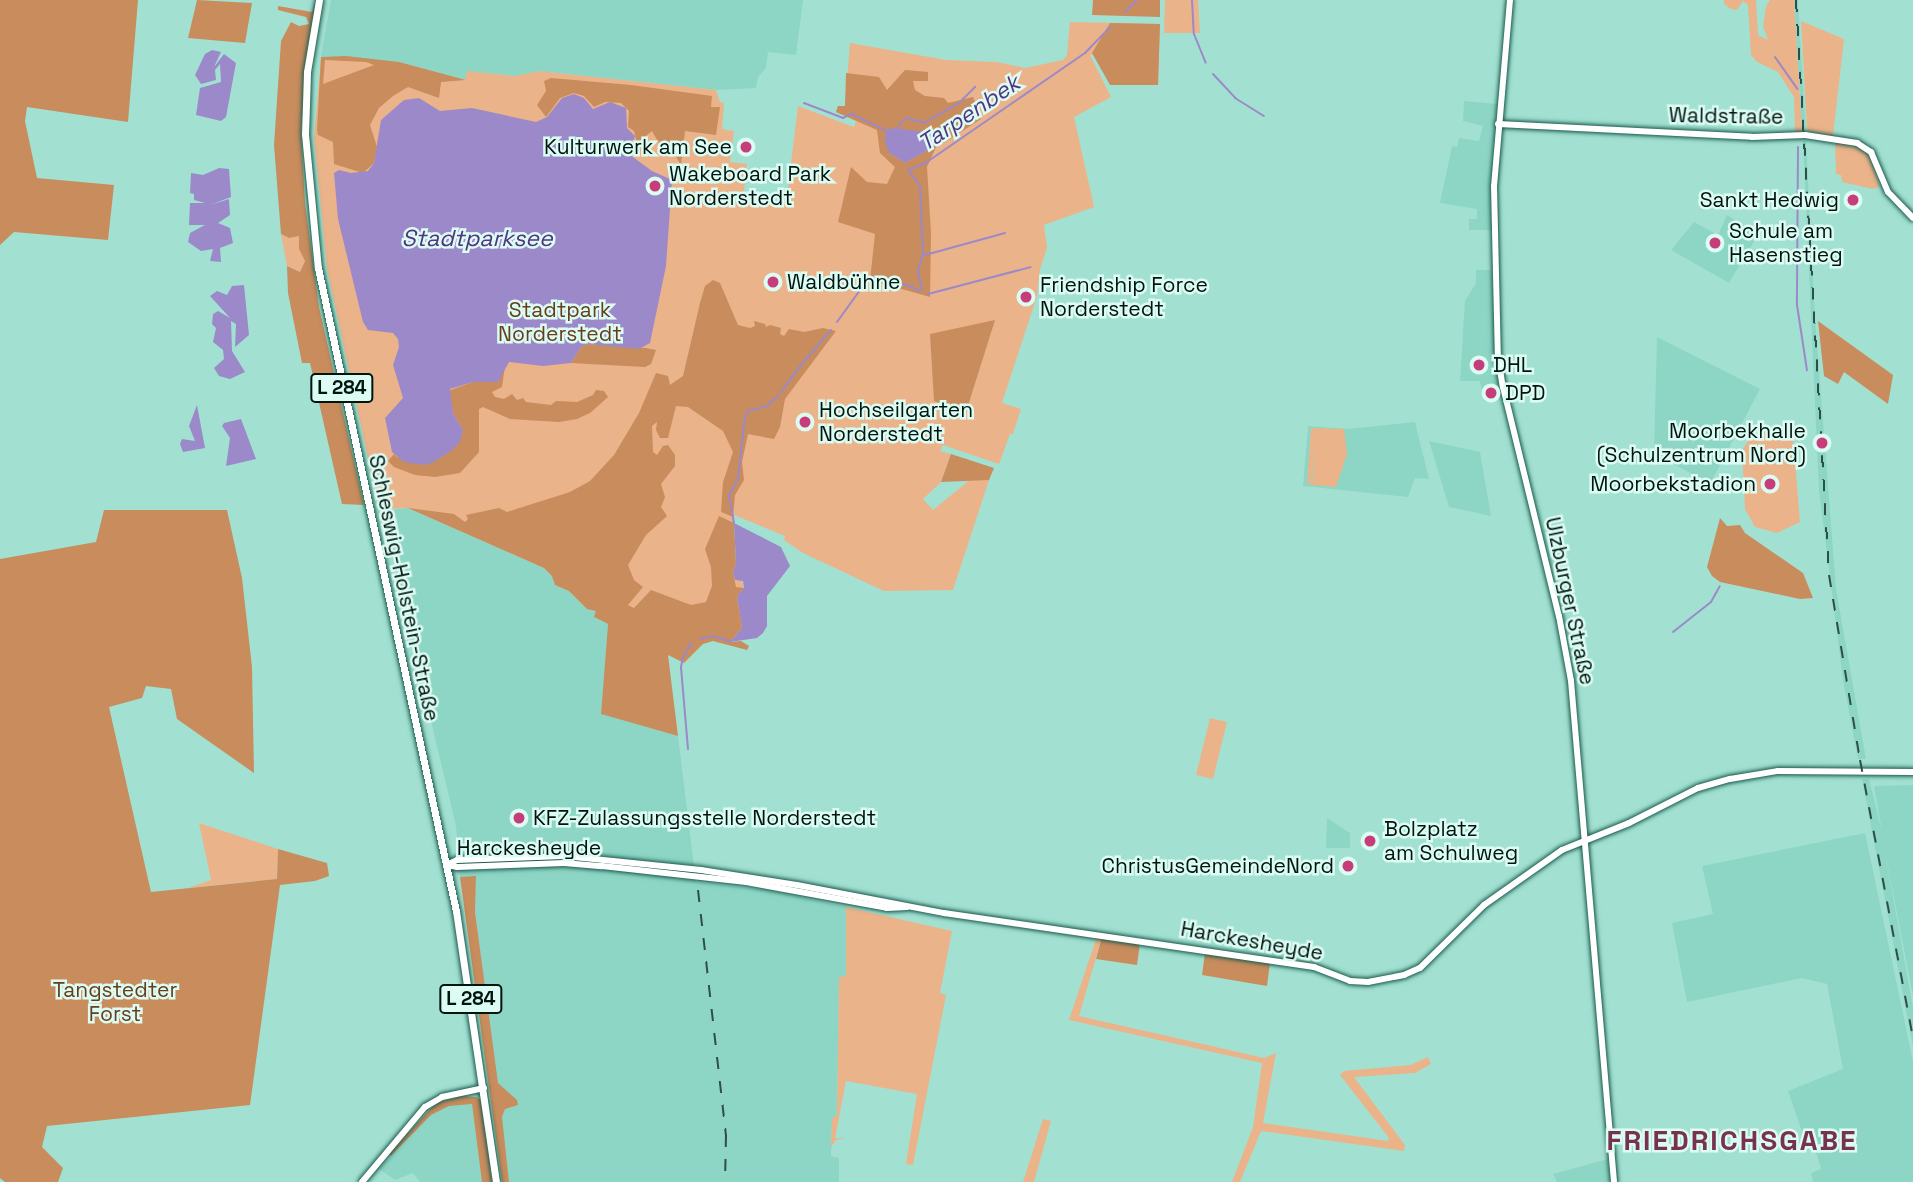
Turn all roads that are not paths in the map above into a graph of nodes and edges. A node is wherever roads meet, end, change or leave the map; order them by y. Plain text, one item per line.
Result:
1 (319, 0) edge
2 (1510, 0) edge
3 (1497, 124) junction
4 (1913, 218) edge
5 (1913, 772) edge
6 (1584, 839) junction
7 (446, 865) junction
8 (484, 1090) junction
9 (362, 1182) edge
10 (496, 1182) edge
11 (1614, 1182) edge

1 - 7 main road, Schleswig-Holstein-Straße / L 284
2 - 3 main road, Ulzburger Straße
3 - 4 main road, Waldstraße
3 - 6 main road, Ulzburger Straße
5 - 6 main road, Harckesheyde
6 - 7 main road, Harckesheyde
6 - 11 main road, Ulzburger Straße
7 - 8 main road, Schleswig-Holstein-Straße / L 284
8 - 9 main road
8 - 10 main road, Schleswig-Holstein-Straße / L 284

